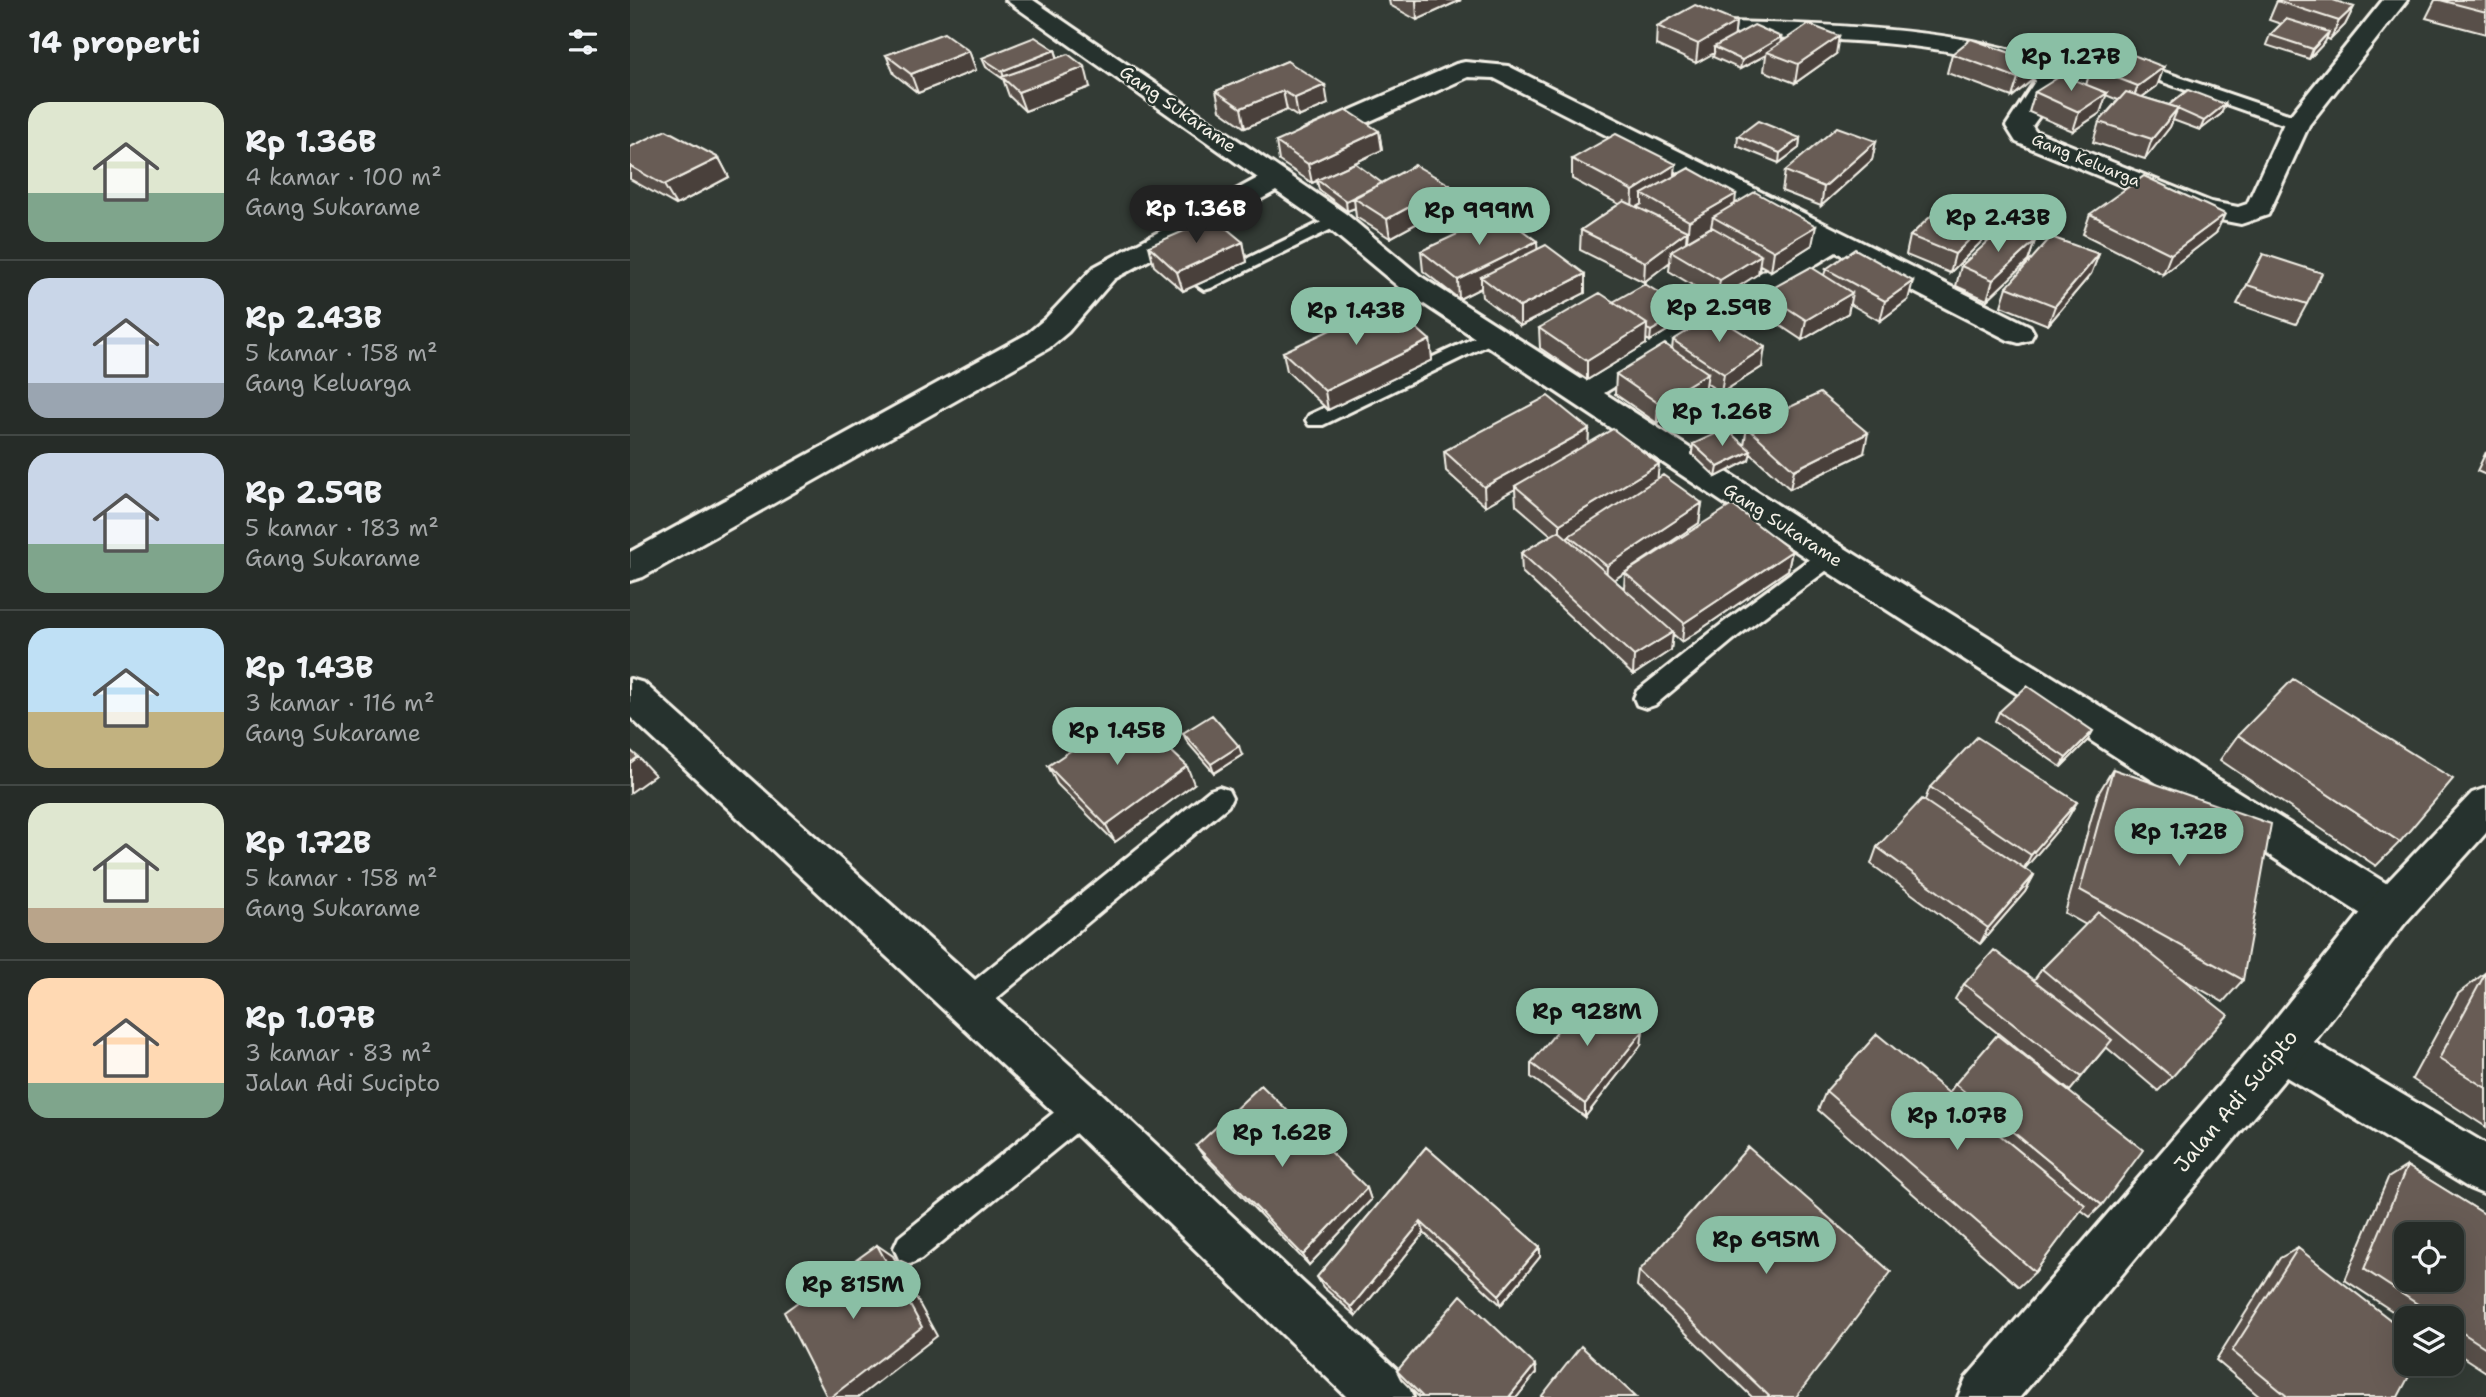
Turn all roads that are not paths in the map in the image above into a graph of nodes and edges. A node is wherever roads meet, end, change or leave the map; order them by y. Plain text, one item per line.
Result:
1 (1018, 0) edge
2 (2395, 0) edge
3 (1716, 29) edge
4 (2116, 61) edge
5 (2297, 123) junction
6 (1275, 160) junction
7 (1336, 220) junction
8 (1834, 241) junction
9 (1204, 284) edge
10 (2019, 333) dead end
11 (1493, 335) junction
12 (1581, 393) junction
13 (1316, 420) dead end
14 (1830, 556) junction
15 (630, 568) edge
16 (630, 694) edge
17 (1646, 698) dead end
18 (1219, 798) dead end
19 (2486, 805) edge
20 (2390, 909) junction
21 (969, 1003) junction
22 (2281, 1048) junction
23 (1083, 1108) junction
24 (2486, 1171) edge
25 (910, 1248) dead end
26 (1386, 1397) edge
27 (1985, 1397) edge

1 - 6 street, Gang Sukarame
2 - 5 street, Gang Keluarga
3 - 5 street, Gang Keluarga
4 - 5 lane
6 - 7 street, Gang Sukarame
6 - 8 street
6 - 15 street
7 - 9 lane
7 - 11 street, Gang Sukarame
8 - 10 street
8 - 12 street
11 - 12 street, Gang Sukarame
11 - 13 lane
12 - 14 street, Gang Sukarame
14 - 17 lane
14 - 20 street, Gang Sukarame
16 - 21 street
18 - 21 lane
19 - 20 street, Jalan Adi Sucipto
20 - 22 street, Jalan Adi Sucipto
21 - 23 street
22 - 24 street
22 - 27 street, Jalan Adi Sucipto
23 - 25 lane
23 - 26 street

